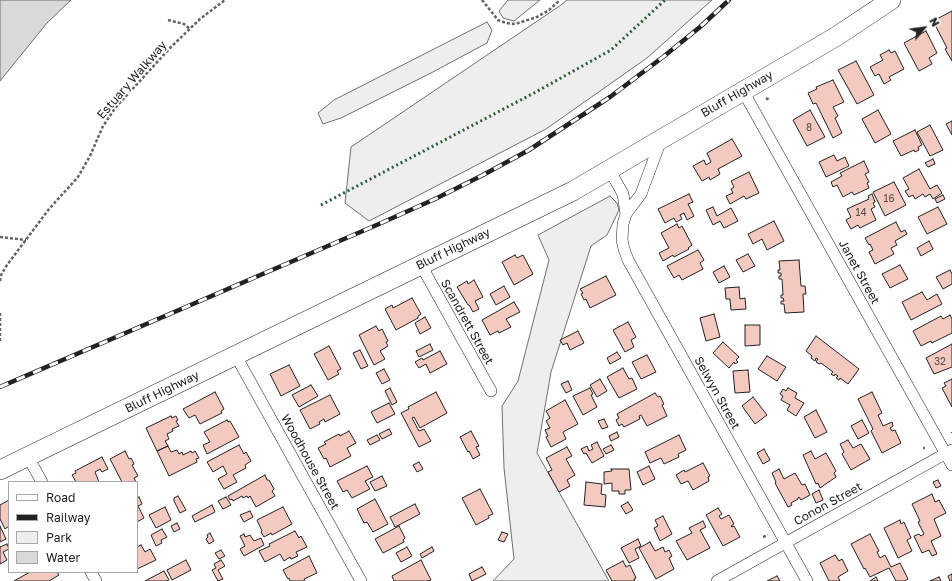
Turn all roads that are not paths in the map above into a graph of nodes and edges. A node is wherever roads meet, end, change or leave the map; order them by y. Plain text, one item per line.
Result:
1 (891, 0) edge
2 (743, 91) junction
3 (662, 138) junction
4 (609, 169) junction
5 (626, 214) junction
6 (421, 265) junction
7 (236, 356) junction
8 (490, 391) dead end
9 (949, 452) edge
10 (28, 457) junction
11 (952, 465) edge
12 (0, 470) edge
13 (41, 481) edge
14 (786, 543) junction
15 (361, 581) edge
16 (717, 581) edge
17 (807, 581) edge

1 - 2 highway, Bluff Highway
2 - 3 highway, Bluff Highway
2 - 9 street, Janet Street
3 - 4 highway, Bluff Highway
3 - 5 street, Selwyn Street
4 - 5 street, Selwyn Street
4 - 6 highway, Bluff Highway
5 - 14 street, Selwyn Street
6 - 7 highway, Bluff Highway
6 - 8 street, Scandrett Street
7 - 10 highway, Bluff Highway
7 - 15 street, Woodhouse Street
9 - 11 street, Janet Street
9 - 14 street, Conon Street
10 - 12 highway, Bluff Highway
10 - 13 street
14 - 16 street, Conon Street
14 - 17 street, Selwyn Street

